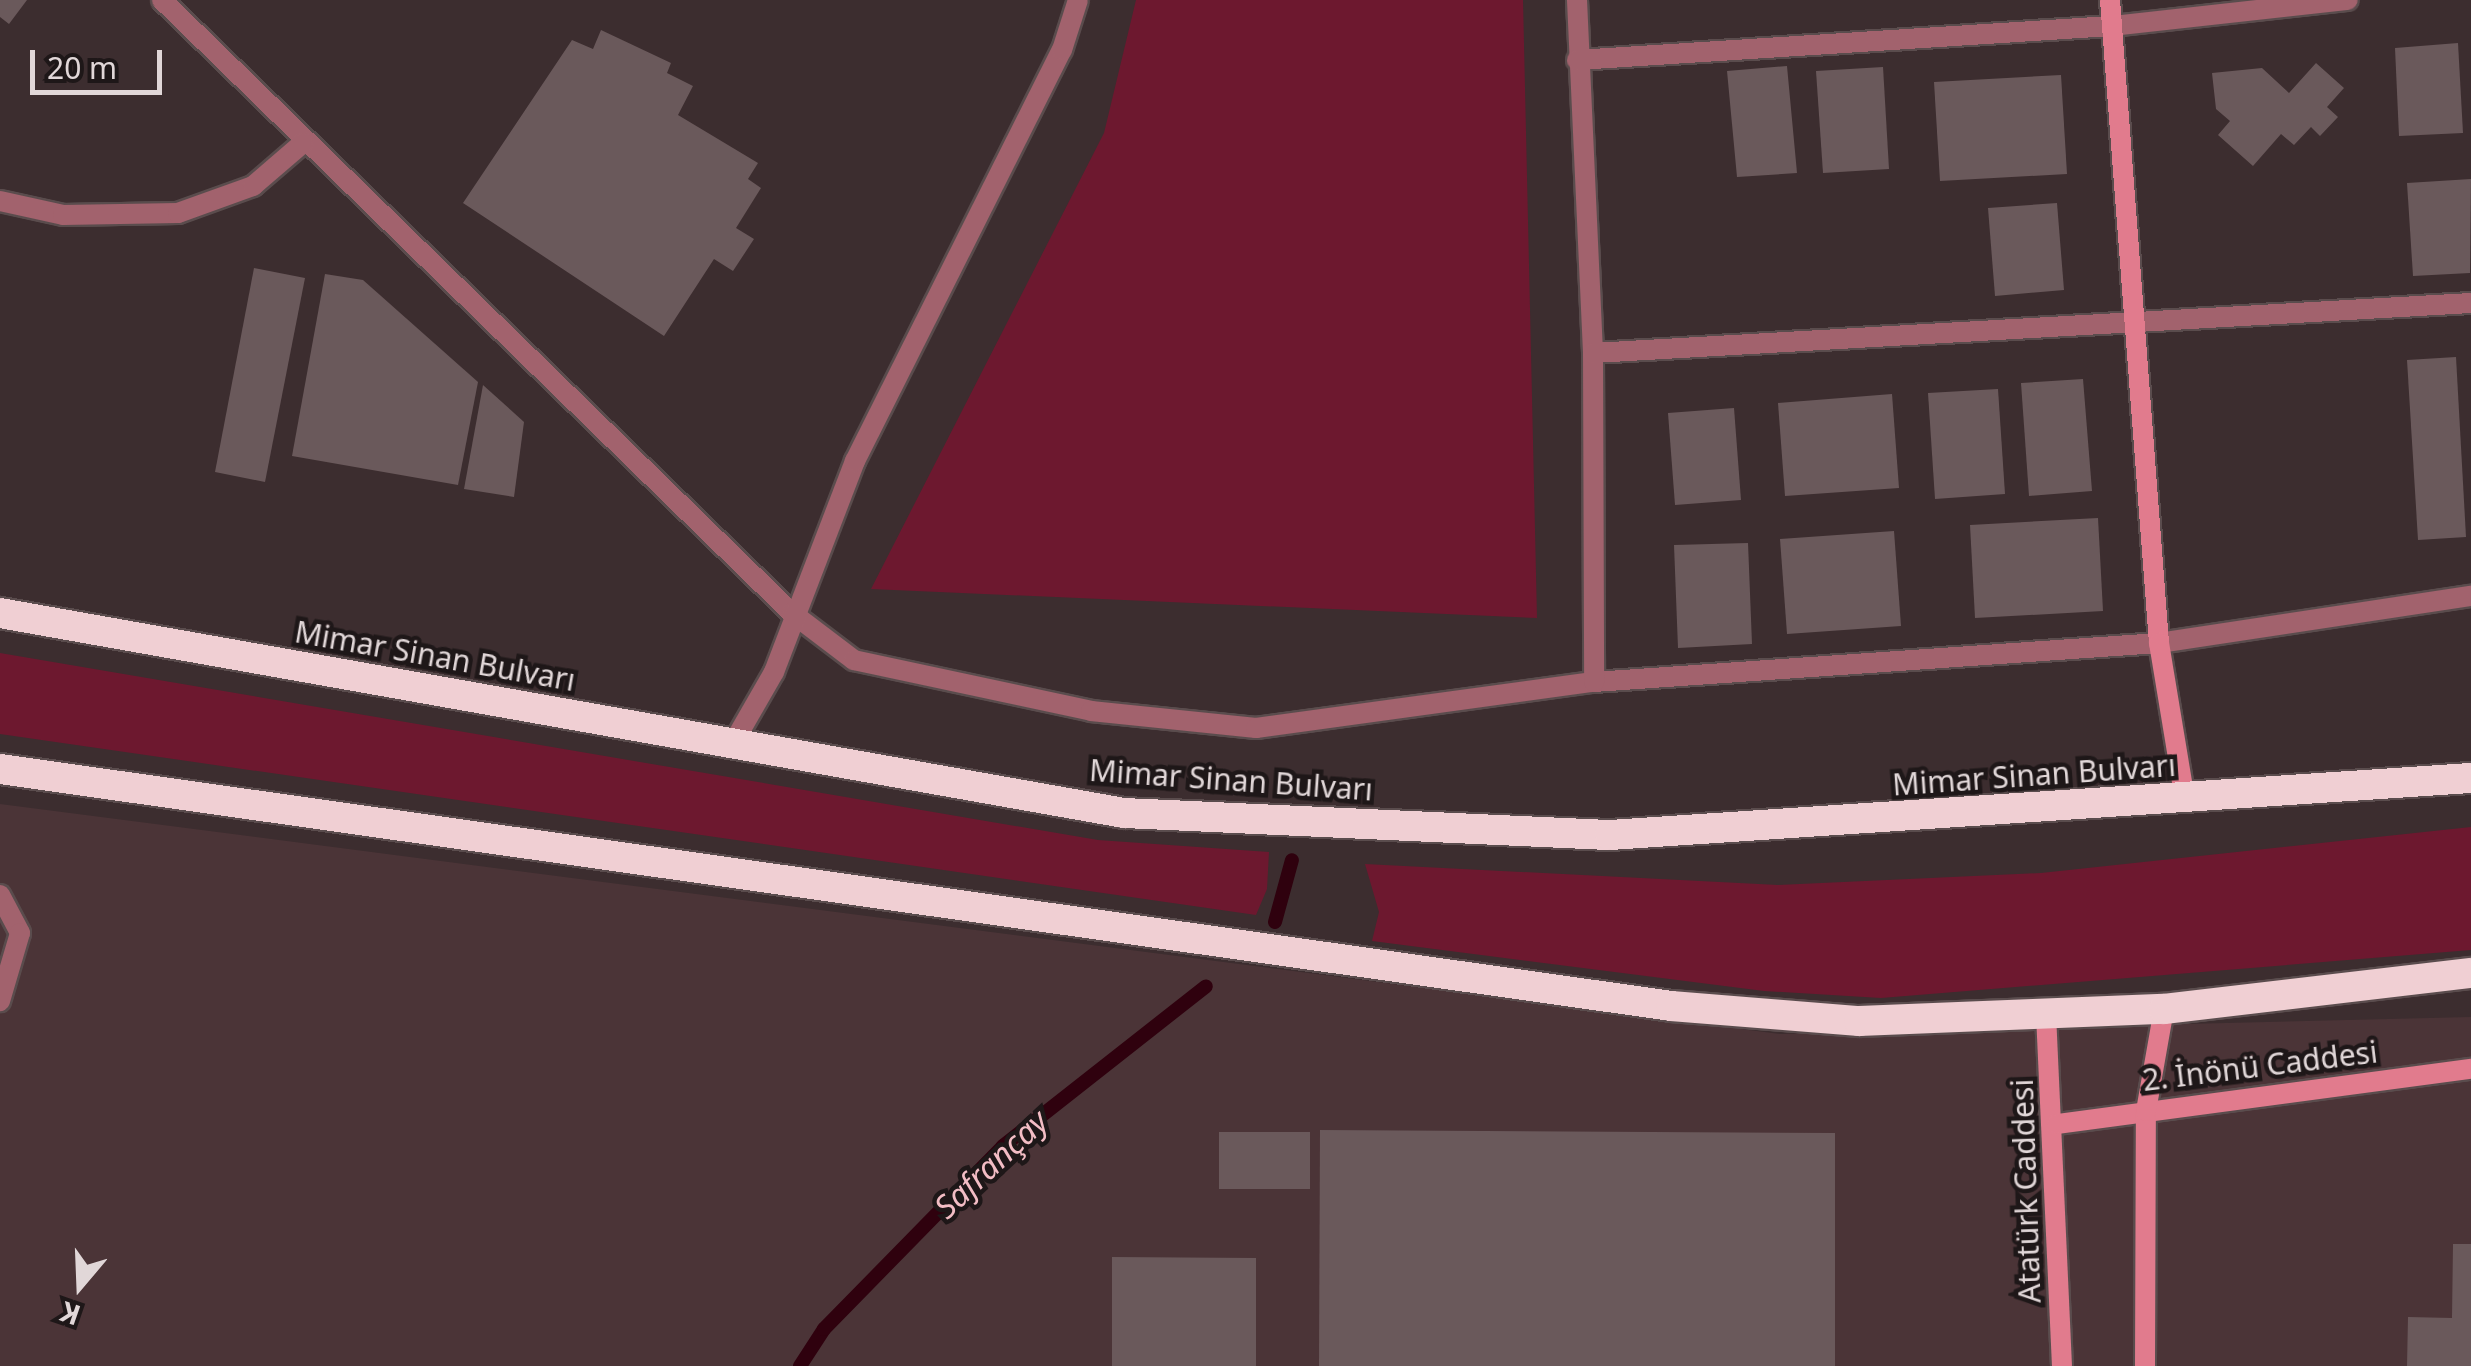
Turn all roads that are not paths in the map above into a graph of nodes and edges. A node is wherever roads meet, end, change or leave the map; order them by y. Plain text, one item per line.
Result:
1 (162, 0) edge
2 (1078, 0) edge
3 (1577, 0) edge
4 (2110, 0) edge
5 (2348, 0) edge
6 (2112, 26) junction
7 (1577, 60) junction
8 (302, 143) junction
9 (0, 201) edge
10 (2471, 303) edge
11 (2130, 325) junction
12 (1593, 353) junction
13 (2471, 596) edge
14 (792, 612) junction
15 (0, 613) edge
16 (2159, 643) junction
17 (1594, 682) junction
18 (732, 744) junction
19 (0, 769) edge
20 (2471, 778) edge
21 (2185, 800) junction
22 (0, 895) edge
23 (2471, 974) edge
24 (0, 1001) edge
25 (2164, 1010) junction
26 (2046, 1014) junction
27 (2471, 1069) edge
28 (2146, 1111) junction
29 (2057, 1124) junction
30 (2062, 1366) edge
31 (2145, 1366) edge

1 - 8 street
2 - 14 street
3 - 7 street
4 - 6 street
5 - 6 street
6 - 7 street
6 - 11 street
7 - 12 street
8 - 9 street
8 - 14 street
10 - 11 street
11 - 12 street
11 - 16 street
12 - 17 street
13 - 16 street
14 - 17 street
14 - 18 street
15 - 18 highway, Mimar Sinan Bulvarı
16 - 17 street
16 - 21 street
18 - 21 highway, Mimar Sinan Bulvarı
19 - 26 highway
20 - 21 highway, Mimar Sinan Bulvarı
22 - 24 street
23 - 25 highway
25 - 26 highway
25 - 28 street
26 - 29 street, Atatürk Caddesi
27 - 28 street, 2. İnönü Caddesi
28 - 29 street, 2. İnönü Caddesi
28 - 31 street
29 - 30 street, Atatürk Caddesi

